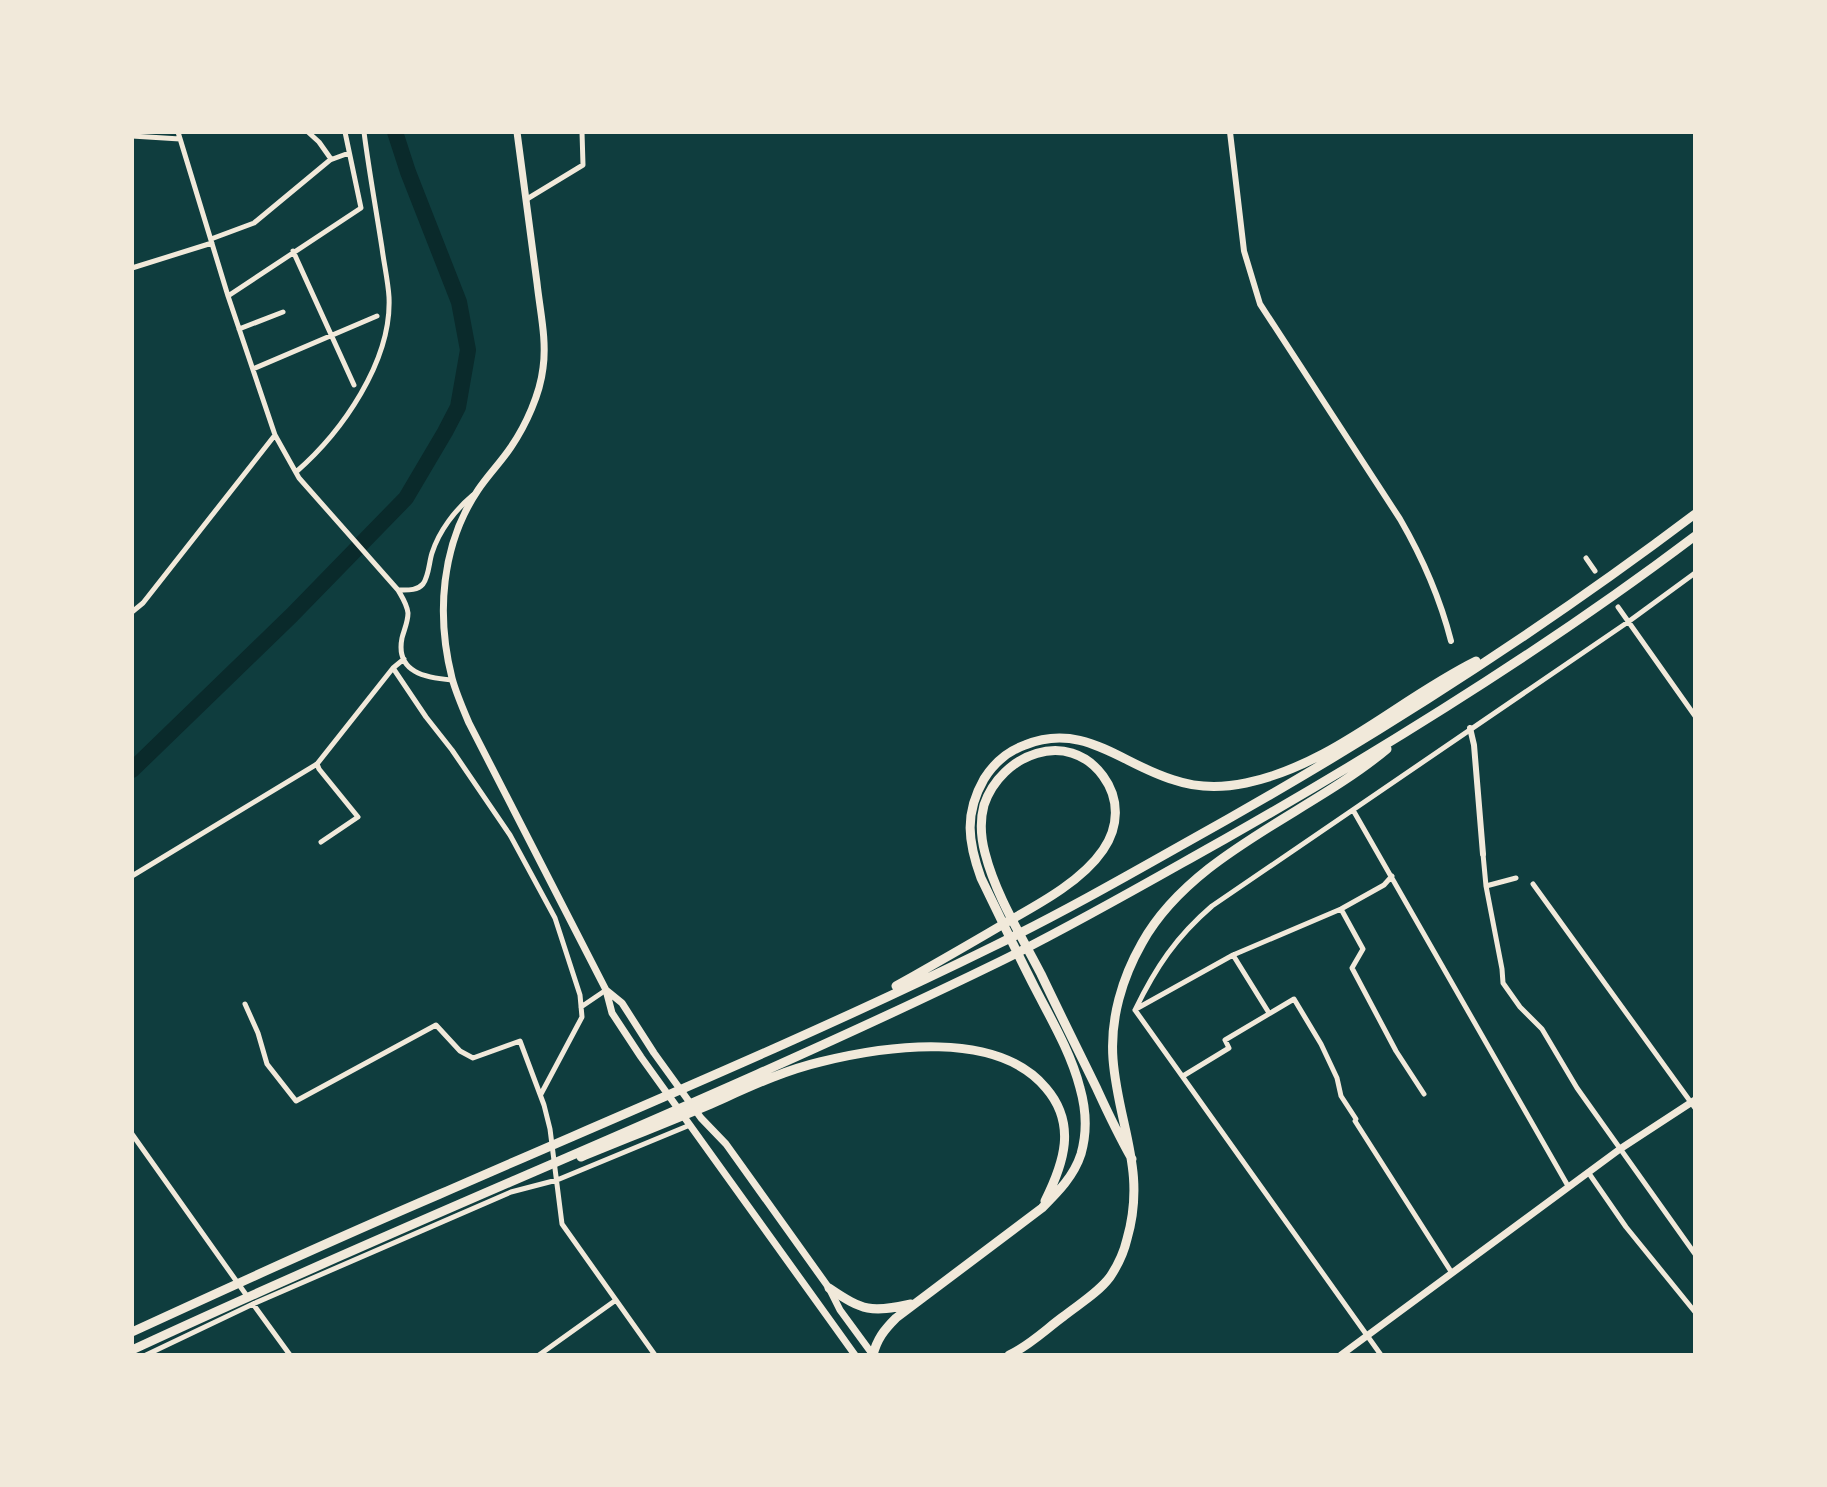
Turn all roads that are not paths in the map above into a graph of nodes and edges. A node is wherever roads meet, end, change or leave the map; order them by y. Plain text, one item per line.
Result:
1 (308, 132) edge
2 (345, 132) edge
3 (364, 132) edge
4 (517, 132) edge
5 (582, 132) edge
6 (1230, 132) edge
7 (132, 136) edge
8 (179, 136) edge
9 (349, 153) junction
10 (331, 159) junction
11 (527, 199) junction
12 (211, 241) junction
13 (293, 251) junction
14 (132, 268) edge
15 (228, 296) junction
16 (283, 312) dead end
17 (377, 316) dead end
18 (239, 329) junction
19 (331, 335) junction
20 (253, 369) junction
21 (354, 385) dead end
22 (275, 435) junction
23 (298, 475) junction
24 (477, 492) junction
25 (1695, 514) edge
26 (1695, 536) edge
27 (1586, 558) dead end
28 (1595, 571) dead end
29 (1695, 573) edge
30 (398, 590) junction
31 (1618, 607) dead end
32 (132, 612) edge
33 (1628, 622) junction
34 (1451, 641) dead end
35 (1514, 643) junction
36 (403, 656) junction
37 (393, 668) junction
38 (452, 680) junction
39 (1695, 716) edge
40 (1415, 727) junction
41 (1470, 728) junction
42 (317, 764) junction
43 (1353, 810) junction
44 (523, 828) junction
45 (510, 835) junction
46 (321, 842) dead end
47 (1483, 854) joint
48 (132, 876) edge
49 (1392, 876) junction
50 (1516, 878) dead end
51 (1533, 884) dead end
52 (1486, 886) junction
53 (1341, 909) junction
54 (1233, 955) junction
55 (606, 990) junction
56 (245, 1004) dead end
57 (581, 1007) junction
58 (1135, 1010) junction
59 (1269, 1013) junction
60 (838, 1019) junction
61 (1183, 1076) junction
62 (1424, 1094) dead end
63 (540, 1095) junction
64 (708, 1101) junction
65 (1694, 1104) edge
66 (690, 1125) junction
67 (132, 1134) edge
68 (1620, 1149) junction
69 (1132, 1159) junction
70 (1588, 1172) junction
71 (557, 1180) junction
72 (1568, 1186) junction
73 (1042, 1208) junction
74 (1695, 1254) edge
75 (1452, 1273) junction
76 (829, 1288) junction
77 (616, 1300) junction
78 (916, 1303) junction
79 (253, 1304) junction
80 (1695, 1312) edge
81 (132, 1332) edge
82 (1367, 1336) junction
83 (132, 1350) edge
84 (146, 1355) edge
85 (290, 1355) edge
86 (539, 1355) edge
87 (655, 1355) edge
88 (855, 1355) edge
89 (873, 1355) edge
90 (1009, 1355) edge
91 (1341, 1355) edge
92 (1381, 1355) edge

1 - 10 street
2 - 9 street
3 - 23 street
4 - 11 main road
5 - 11 street
6 - 34 street
7 - 8 street
8 - 12 street
9 - 10 street
9 - 13 street
10 - 12 street
11 - 24 main road
12 - 14 street
12 - 15 street
13 - 15 street
13 - 19 street
15 - 18 street
16 - 18 street
17 - 19 street
18 - 20 street
19 - 20 street
19 - 21 street
20 - 22 street
22 - 23 street
22 - 32 street
23 - 30 street
24 - 30 street
24 - 38 main road
25 - 35 highway
26 - 40 highway
27 - 28 street
29 - 33 street
30 - 36 street
31 - 33 street
33 - 39 street
33 - 41 street
35 - 60 highway
35 - 73 highway
36 - 37 street
36 - 38 street
37 - 42 street
37 - 45 street
38 - 44 main road
40 - 64 highway
40 - 69 highway
41 - 43 street
41 - 47 street
42 - 46 street
42 - 48 street
43 - 49 street
43 - 58 street
44 - 45 street
44 - 55 main road
45 - 57 street
47 - 52 street
49 - 53 street
49 - 72 street
50 - 52 street
51 - 65 street
52 - 68 street
53 - 54 street
53 - 62 street
54 - 58 street
54 - 59 street
55 - 57 street
55 - 66 main road
55 - 76 main road
56 - 63 street
57 - 63 street
58 - 61 street
59 - 61 street
59 - 75 street
60 - 69 highway
60 - 81 highway
61 - 82 street
63 - 71 street
64 - 73 highway
64 - 83 highway
65 - 68 main road
66 - 71 street
66 - 88 main road
67 - 79 street
68 - 70 main road
68 - 74 street
69 - 90 highway
70 - 72 main road
70 - 80 street
71 - 77 street
71 - 79 street
72 - 75 main road
73 - 78 highway
75 - 82 main road
76 - 78 highway
76 - 89 main road
77 - 86 street
77 - 87 street
78 - 89 highway
79 - 84 street
79 - 85 street
82 - 91 main road
82 - 92 street

